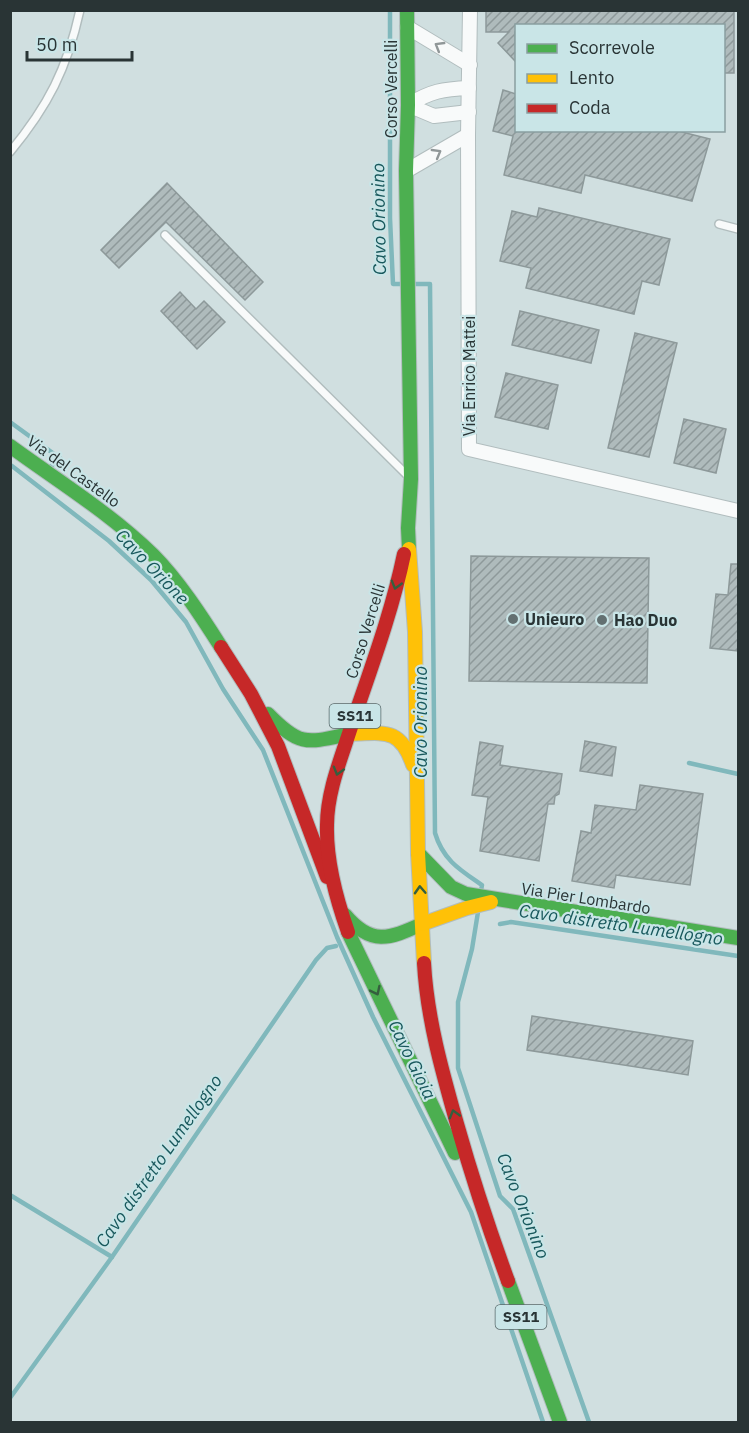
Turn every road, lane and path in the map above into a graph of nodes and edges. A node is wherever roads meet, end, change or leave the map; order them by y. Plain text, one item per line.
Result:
1 (80, 10) edge
2 (408, 10) edge
3 (470, 10) edge
4 (407, 27) junction
5 (470, 65) junction
6 (469, 88) junction
7 (408, 105) junction
8 (469, 112) junction
9 (468, 135) junction
10 (10, 152) edge
11 (406, 171) junction
12 (719, 224) dead end
13 (738, 229) edge
14 (165, 236) dead end
15 (10, 446) edge
16 (411, 479) junction
17 (738, 511) edge
18 (408, 528) junction
19 (250, 694) junction
20 (349, 734) junction
21 (417, 783) junction
22 (418, 852) junction
23 (484, 901) junction
24 (339, 907) junction
25 (422, 924) junction
26 (738, 938) edge
27 (482, 1211) junction
28 (560, 1422) edge

1 - 10 lane
2 - 4 main road, Corso Vercelli / SS11
3 - 5 street, Via Enrico Mattei
5 -> 4 street
4 - 7 main road, Corso Vercelli / SS11
5 - 6 street, Via Enrico Mattei
6 - 7 street
6 - 8 street, Via Enrico Mattei
7 - 8 street
7 - 11 main road, Corso Vercelli / SS11
8 - 9 street, Via Enrico Mattei
11 -> 9 street
9 - 17 street, Via Enrico Mattei
11 - 16 main road, Corso Vercelli / SS11
12 - 13 lane
14 - 16 lane
15 - 19 main road, Via del Castello
16 - 18 main road, Corso Vercelli / SS11
18 -> 20 main road, Corso Vercelli / SS11
18 - 21 main road, Corso Vercelli / SS11
19 - 20 main road, Via del Castello
19 - 24 main road, Via del Castello
20 - 21 main road
20 -> 24 main road, Corso Vercelli / SS11
21 - 22 main road, Corso Vercelli / SS11
22 - 23 main road, Via Pier Lombardo
25 -> 22 main road, Corso Vercelli / SS11
23 - 25 main road, Via Pier Lombardo
23 - 26 main road, Via Pier Lombardo
24 - 25 main road, Via Pier Lombardo
24 -> 27 main road, Corso Vercelli / SS11
27 -> 25 main road, Corso Vercelli / SS11
27 - 28 main road, Corso Vercelli / SS11

